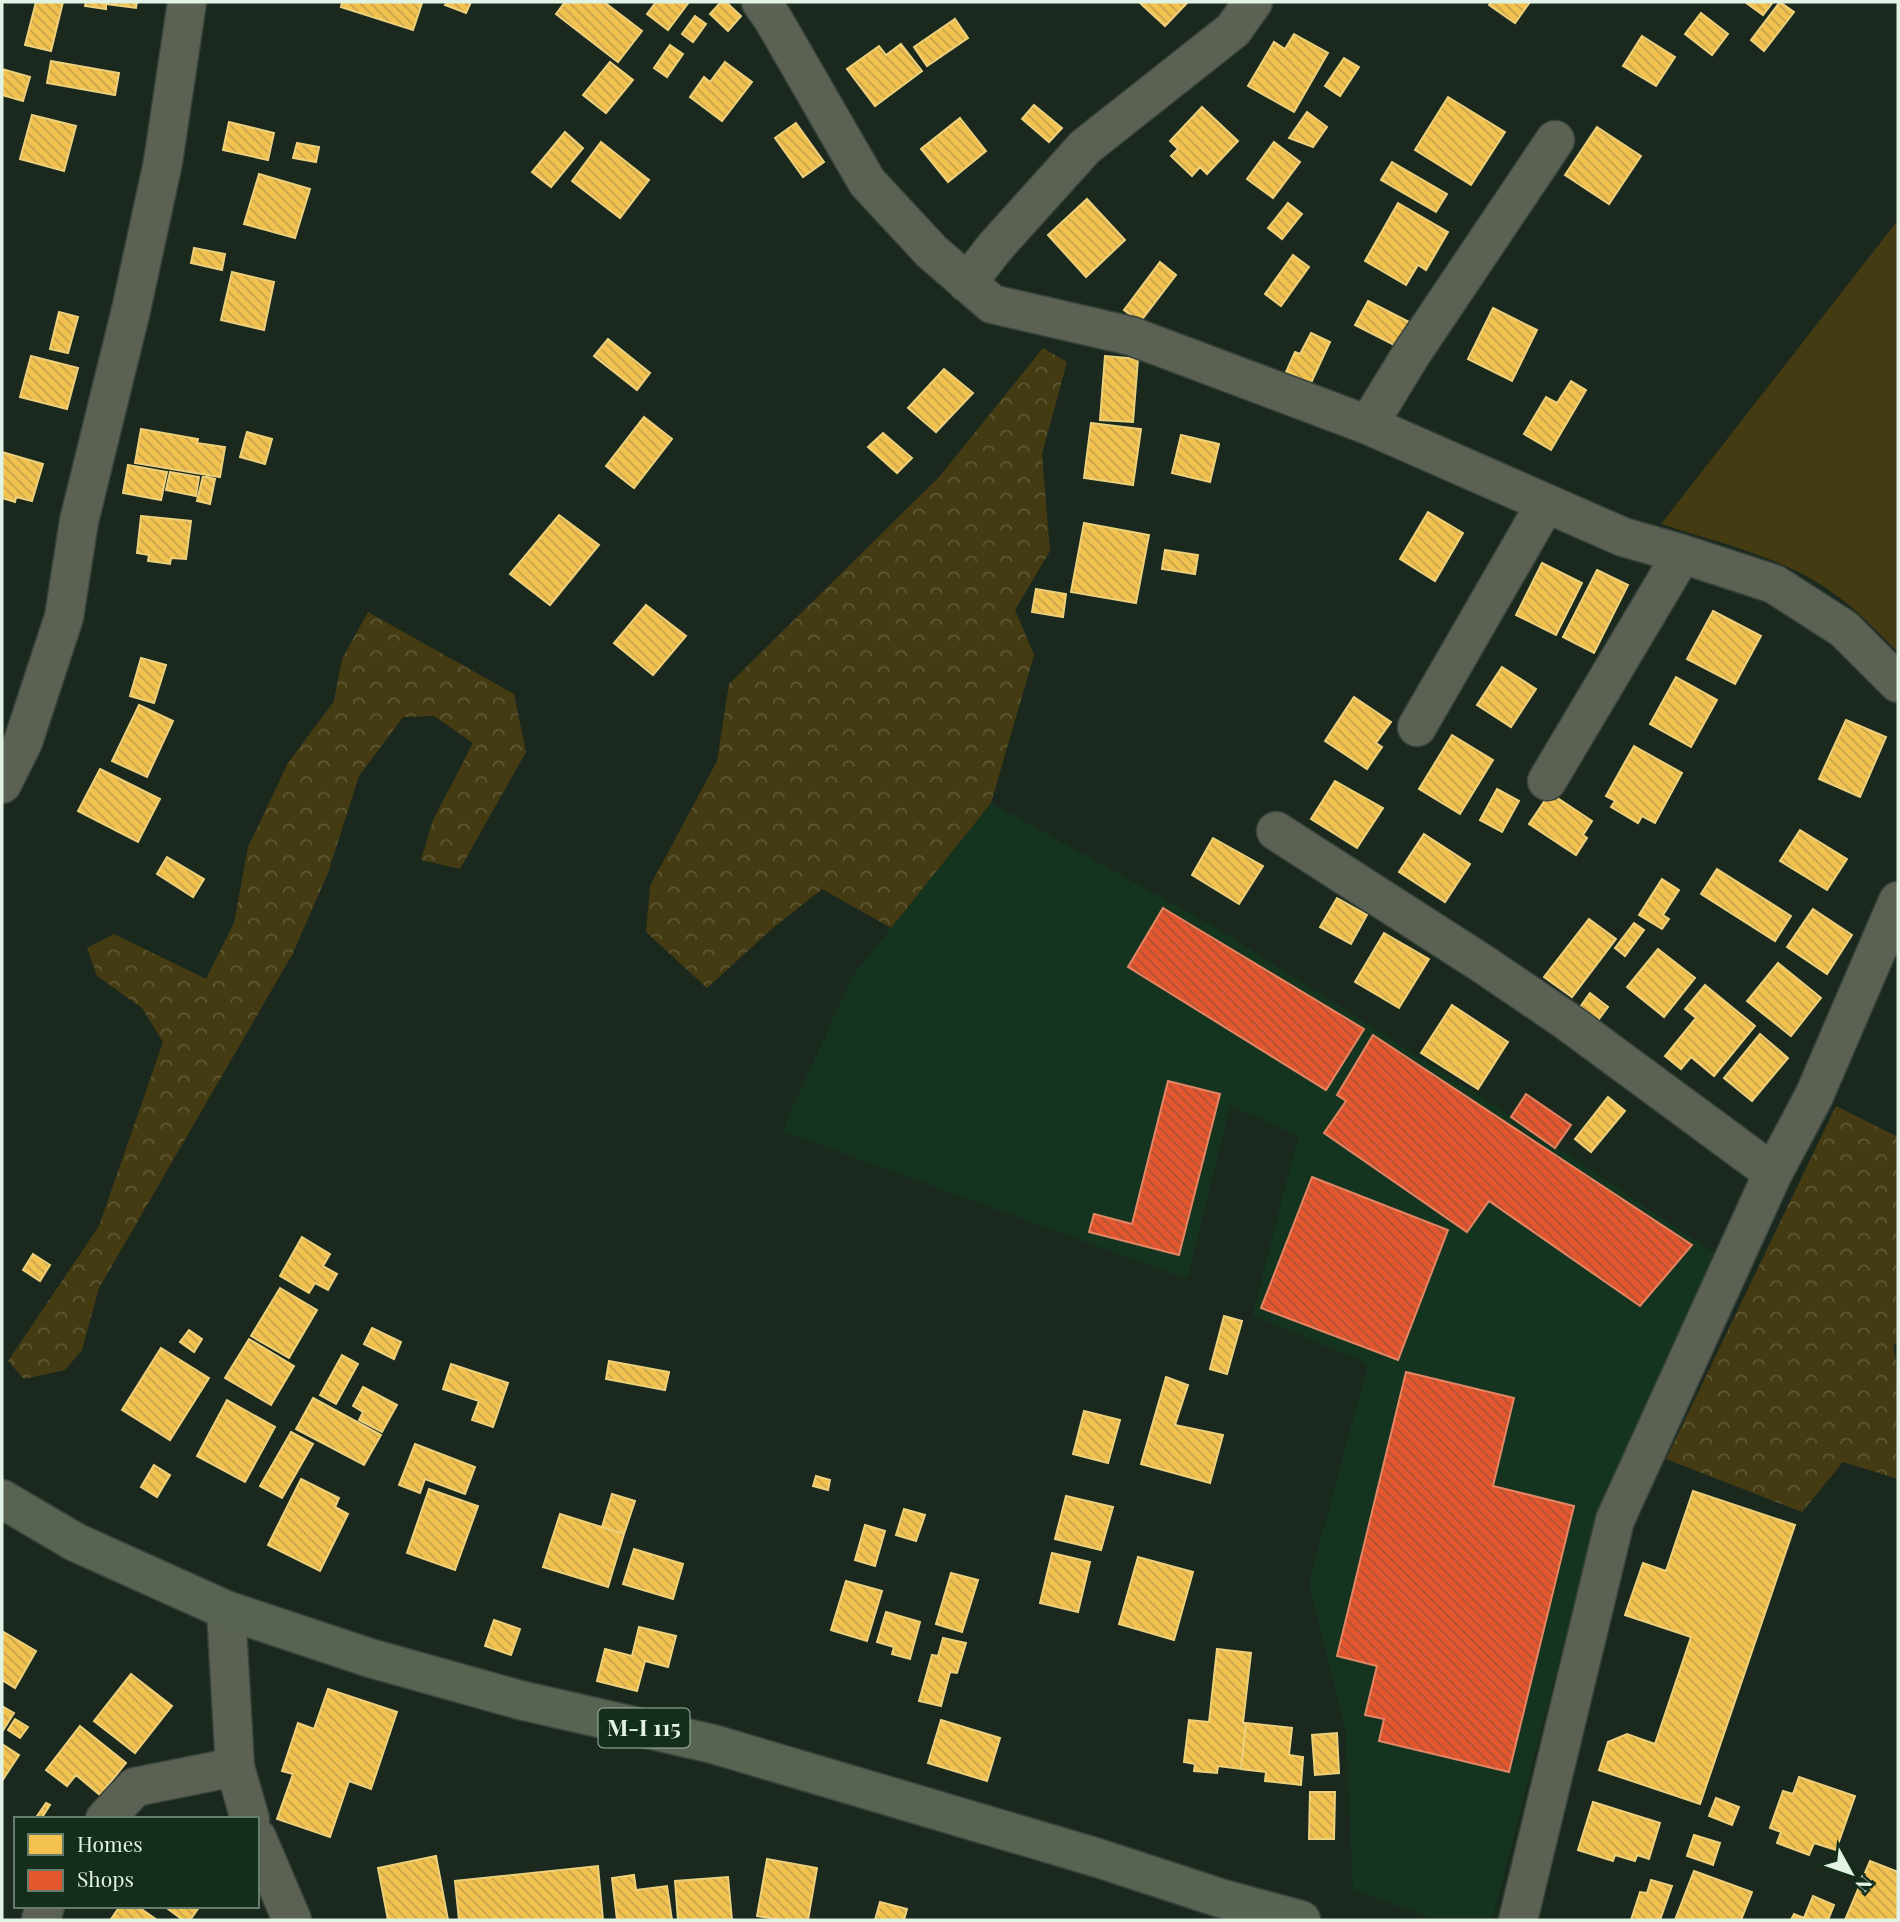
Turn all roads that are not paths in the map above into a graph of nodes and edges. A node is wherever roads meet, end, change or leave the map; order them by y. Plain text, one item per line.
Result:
1 (187, 2) edge
2 (761, 2) edge
3 (1253, 2) edge
4 (1555, 140) dead end
5 (967, 283) junction
6 (1368, 425) junction
7 (1546, 503) junction
8 (1682, 554) junction
9 (1898, 683) edge
10 (1417, 727) dead end
11 (1547, 781) dead end
12 (2, 784) edge
13 (1276, 831) dead end
14 (1898, 901) edge
15 (1773, 1173) junction
16 (2, 1499) edge
17 (226, 1610) junction
18 (235, 1767) junction
19 (107, 1817) edge
20 (249, 1817) edge
21 (259, 1843) edge
22 (292, 1920) edge
23 (1301, 1920) edge
24 (1518, 1920) edge

1 - 12 street
2 - 5 street
3 - 5 street
4 - 6 street
5 - 6 street
6 - 7 street
7 - 8 street
7 - 10 street
8 - 9 street
8 - 11 street
13 - 15 street
14 - 15 street
15 - 24 street
16 - 17 main road, M-I 115
17 - 18 street
17 - 23 main road, M-I 115
18 - 19 street
18 - 20 street
21 - 22 street

